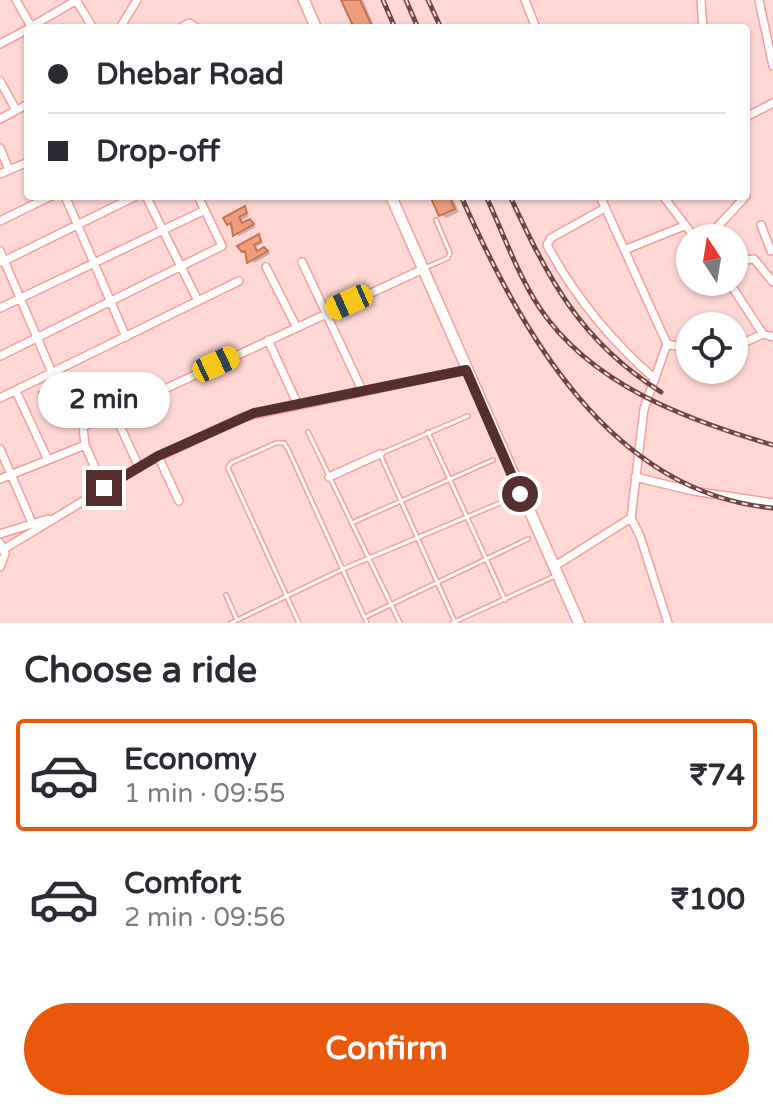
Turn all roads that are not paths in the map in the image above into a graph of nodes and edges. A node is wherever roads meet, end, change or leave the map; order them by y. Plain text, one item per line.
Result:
1 (16, 0) edge
2 (76, 0) edge
3 (137, 0) edge
4 (304, 0) edge
5 (525, 0) edge
6 (701, 0) edge
7 (759, 0) edge
8 (28, 24) edge
9 (37, 24) edge
10 (91, 24) edge
11 (122, 24) edge
12 (314, 24) edge
13 (534, 24) edge
14 (703, 24) edge
15 (24, 31) edge
16 (0, 44) edge
17 (773, 66) edge
18 (0, 81) edge
19 (773, 103) edge
20 (24, 107) edge
21 (16, 110) junction
22 (750, 115) edge
23 (0, 119) edge
24 (0, 148) edge
25 (24, 164) edge
26 (9, 170) junction
27 (0, 174) edge
28 (43, 200) edge
29 (67, 200) edge
30 (128, 200) edge
31 (148, 200) edge
32 (200, 200) edge
33 (393, 200) edge
34 (602, 200) edge
35 (666, 200) edge
36 (742, 200) edge
37 (605, 208) junction
38 (205, 210) junction
39 (436, 220) dead end
40 (0, 221) edge
41 (77, 224) junction
42 (683, 224) edge
43 (720, 224) edge
44 (761, 225) dead end
45 (676, 229) edge
46 (165, 230) junction
47 (624, 250) junction
48 (0, 251) edge
49 (772, 253) edge
50 (754, 259) junction
51 (748, 260) edge
52 (2, 262) edge
53 (302, 262) dead end
54 (94, 265) junction
55 (181, 267) junction
56 (266, 267) dead end
57 (423, 269) junction
58 (239, 281) dead end
59 (773, 282) edge
60 (738, 296) edge
61 (20, 299) junction
62 (198, 301) junction
63 (110, 302) junction
64 (0, 308) edge
65 (325, 313) junction
66 (296, 326) junction
67 (763, 334) junction
68 (126, 337) junction
69 (773, 337) edge
70 (37, 340) junction
71 (268, 340) junction
72 (748, 341) edge
73 (667, 344) junction
74 (676, 346) edge
75 (0, 356) edge
76 (466, 370) junction
77 (53, 375) junction
78 (655, 379) junction
79 (362, 390) junction
80 (16, 391) junction
81 (0, 398) edge
82 (297, 403) junction
83 (114, 413) junction
84 (468, 416) dead end
85 (83, 427) junction
86 (308, 432) dead end
87 (428, 432) junction
88 (85, 445) junction
89 (0, 449) edge
90 (380, 454) junction
91 (158, 456) junction
92 (48, 460) junction
93 (493, 460) dead end
94 (139, 467) junction
95 (11, 474) junction
96 (329, 477) junction
97 (635, 477) junction
98 (449, 478) junction
99 (0, 479) edge
100 (104, 488) junction
101 (512, 498) dead end
102 (400, 500) junction
103 (179, 501) dead end
104 (773, 503) edge
105 (58, 516) junction
106 (466, 517) junction
107 (631, 518) junction
108 (32, 523) junction
109 (353, 523) junction
110 (0, 534) edge
111 (419, 538) junction
112 (528, 539) dead end
113 (2, 546) edge
114 (487, 558) junction
115 (370, 560) junction
116 (0, 567) edge
117 (343, 569) junction
118 (557, 570) junction
119 (439, 581) junction
120 (226, 595) dead end
121 (285, 596) junction
122 (505, 600) junction
123 (391, 604) junction
124 (364, 617) junction
125 (237, 620) junction
126 (454, 622) edge
127 (231, 623) edge
128 (299, 623) edge
129 (367, 623) edge
130 (400, 623) edge
131 (579, 623) edge
132 (668, 623) edge

1 - 8 street
2 - 9 street
2 - 10 street
3 - 11 street
4 - 12 street
5 - 13 street
6 - 14 street
7 - 17 street
15 - 16 street
18 - 21 street
19 - 22 street
20 - 21 street
21 - 23 street
24 - 26 street
25 - 26 street
26 - 27 street
28 - 40 street
29 - 41 street
30 - 41 street
31 - 46 street
32 - 38 street
33 - 57 street
34 - 37 street
35 - 42 street
36 - 43 street
37 - 47 street
37 - 78 street
38 - 46 street
38 - 55 street
39 - 57 lane
41 - 52 street
41 - 54 street
44 - 49 street
45 - 47 street
46 - 54 street
46 - 55 street
47 - 73 street
48 - 52 street
49 - 50 street
50 - 51 street
50 - 59 street
52 - 61 street
53 - 65 street
54 - 61 street
54 - 63 street
55 - 62 street
55 - 63 street
56 - 66 street
57 - 65 street
57 - 76 street
58 - 62 street
60 - 67 street
61 - 64 street
61 - 70 street
62 - 68 street
63 - 68 street
63 - 70 street
65 - 66 street
65 - 79 street
66 - 71 street
67 - 69 street
67 - 72 street
68 - 77 street
70 - 75 street
70 - 77 street
71 - 82 street
71 - 83 street
73 - 74 street
73 - 78 street
76 - 79 street
76 - 118 street
77 - 80 street
77 - 85 street
78 - 97 street
79 - 82 street
80 - 81 street
80 - 92 street
82 - 91 street
83 - 85 street
83 - 94 street
84 - 87 lane
85 - 88 street
86 - 96 lane
87 - 90 lane
87 - 98 lane
88 - 92 street
88 - 100 street
89 - 95 street
90 - 96 street
90 - 102 lane
91 - 94 street
91 - 103 street
92 - 95 street
93 - 98 lane
94 - 100 street
95 - 99 street
95 - 108 street
96 - 109 lane
97 - 104 street
97 - 107 street
98 - 102 lane
98 - 106 lane
100 - 105 street
101 - 106 lane
102 - 109 lane
102 - 111 lane
105 - 108 street
105 - 113 street
106 - 111 lane
106 - 114 lane
107 - 118 street
107 - 132 street
108 - 110 street
109 - 115 lane
111 - 115 lane
111 - 119 lane
112 - 114 lane
113 - 116 street
114 - 119 lane
114 - 122 lane
115 - 117 lane
115 - 123 lane
117 - 121 lane
117 - 121 lane
117 - 124 lane
118 - 122 lane
118 - 131 street
119 - 123 lane
119 - 126 lane
120 - 125 lane
121 - 125 lane
121 - 128 lane
122 - 126 lane
123 - 124 lane
123 - 130 lane
124 - 129 lane
125 - 127 lane

